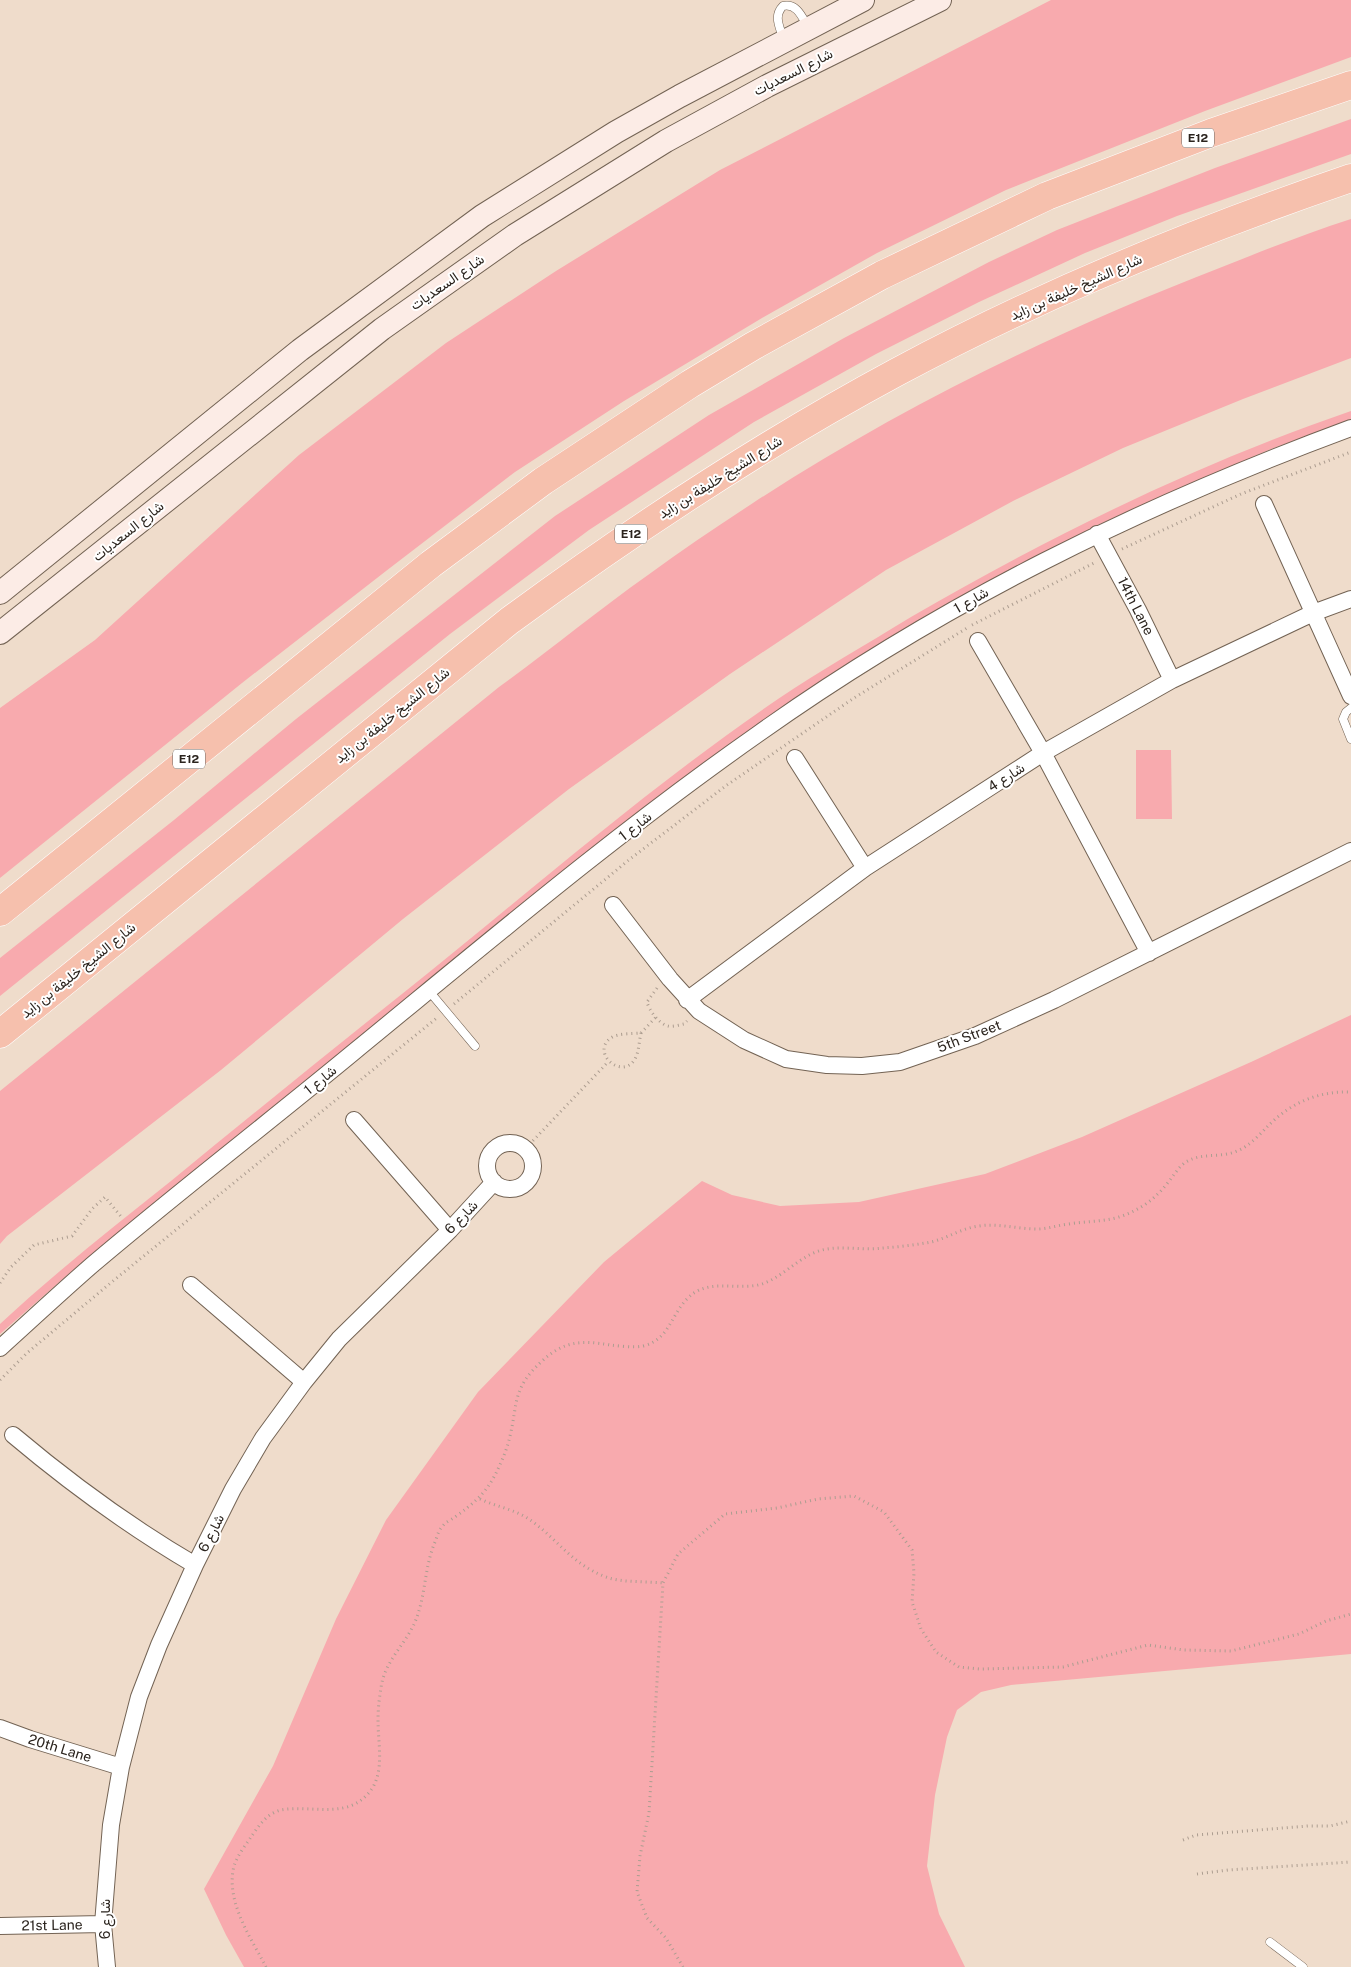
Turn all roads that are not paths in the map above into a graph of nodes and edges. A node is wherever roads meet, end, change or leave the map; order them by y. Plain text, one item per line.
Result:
1 (863, 0) edge
2 (940, 0) edge
3 (810, 28) junction
4 (784, 42) junction
5 (1351, 84) edge
6 (1351, 178) edge
7 (1351, 428) edge
8 (1264, 504) dead end
9 (1098, 534) junction
10 (0, 593) edge
11 (1351, 600) edge
12 (1314, 613) junction
13 (0, 633) edge
14 (978, 641) dead end
15 (1172, 680) junction
16 (1351, 696) edge
17 (1351, 708) edge
18 (1351, 739) edge
19 (1043, 753) junction
20 (794, 758) dead end
21 (1351, 851) edge
22 (865, 868) junction
23 (613, 905) dead end
24 (0, 912) edge
25 (1149, 953) junction
26 (429, 991) junction
27 (687, 1000) junction
28 (0, 1034) edge
29 (475, 1046) dead end
30 (354, 1120) dead end
31 (494, 1182) junction
32 (450, 1230) junction
33 (191, 1285) dead end
34 (0, 1348) edge
35 (304, 1382) junction
36 (13, 1435) dead end
37 (195, 1565) junction
38 (0, 1728) edge
39 (121, 1767) junction
40 (103, 1924) junction
41 (0, 1926) edge
42 (1270, 1942) dead end
43 (107, 1967) edge
44 (1303, 1967) edge

1 - 3 street
2 - 13 street, شارع السعديات
3 - 4 street
3 - 4 lane
4 - 10 street
5 - 24 highway, E12
6 - 28 highway, شارع الشيخ خليفة بن زايد / E12
7 - 9 street, شارع 1
8 - 12 street
9 - 15 street, 14th Lane
9 - 26 street, شارع 1
11 - 12 street, شارع 4
12 - 15 street, شارع 4
12 - 16 street
14 - 19 street
15 - 19 street, شارع 4
17 - 18 lane
19 - 22 street, شارع 4
19 - 25 street
20 - 22 street
21 - 25 street, 5th Street
22 - 27 street, شارع 4
23 - 27 street, 5th Street
25 - 27 street, 5th Street
26 - 29 lane
26 - 34 street, شارع 1
30 - 32 street
31 - 31 street
31 - 32 street, شارع 6
32 - 35 street, شارع 6
33 - 35 street
35 - 37 street, شارع 6
36 - 37 street
37 - 39 street, شارع 6
38 - 39 street, 20th Lane
39 - 40 street, شارع 6
40 - 41 street, 21st Lane
40 - 43 street, شارع 6
42 - 44 lane

